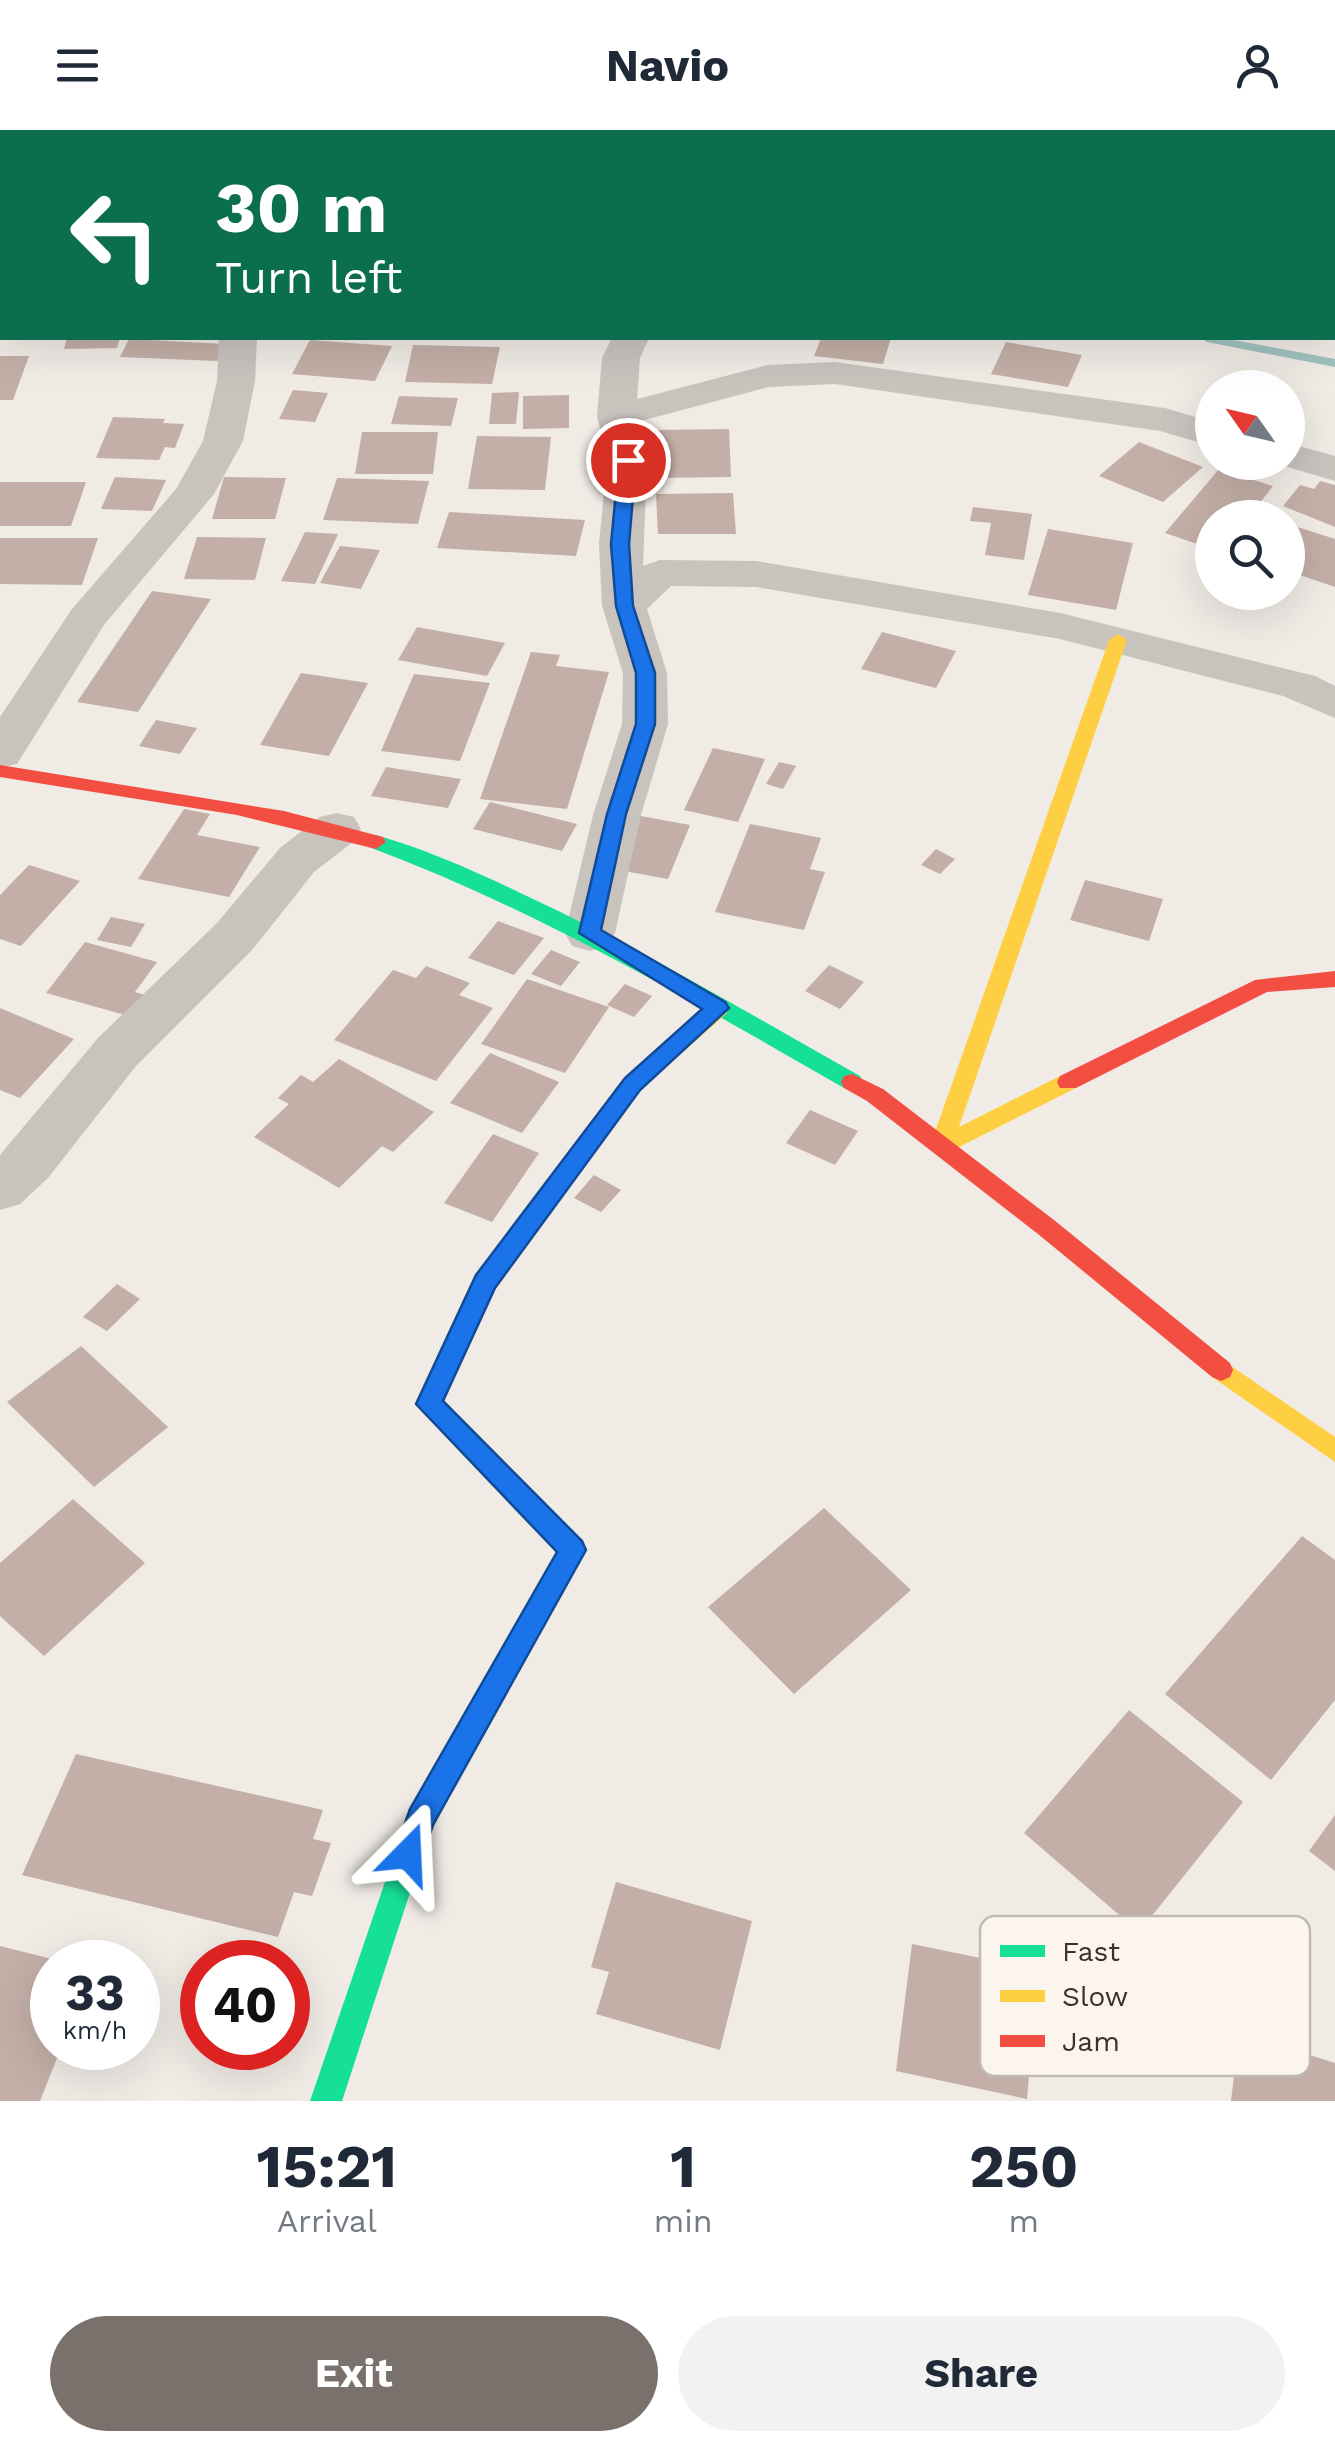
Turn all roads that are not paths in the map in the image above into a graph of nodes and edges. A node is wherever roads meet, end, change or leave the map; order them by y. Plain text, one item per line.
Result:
1 (238, 340) edge
2 (629, 340) edge
3 (616, 416) junction
4 (1195, 429) edge
5 (1305, 460) edge
6 (1335, 469) edge
7 (624, 606) junction
8 (1118, 640) junction
9 (1335, 704) edge
10 (0, 753) edge
11 (0, 771) edge
12 (337, 829) junction
13 (590, 933) junction
14 (1335, 979) edge
15 (718, 1008) junction
16 (941, 1146) junction
17 (0, 1188) edge
18 (1335, 1451) edge
19 (326, 2101) edge

1 - 10 street
2 - 3 street
3 - 4 street
3 - 7 street
5 - 6 street
7 - 8 street
7 - 13 street
8 - 9 street
8 - 16 street
11 - 12 street
12 - 13 street
12 - 17 street
13 - 15 street
14 - 16 street
15 - 16 street
15 - 19 street
16 - 18 street

